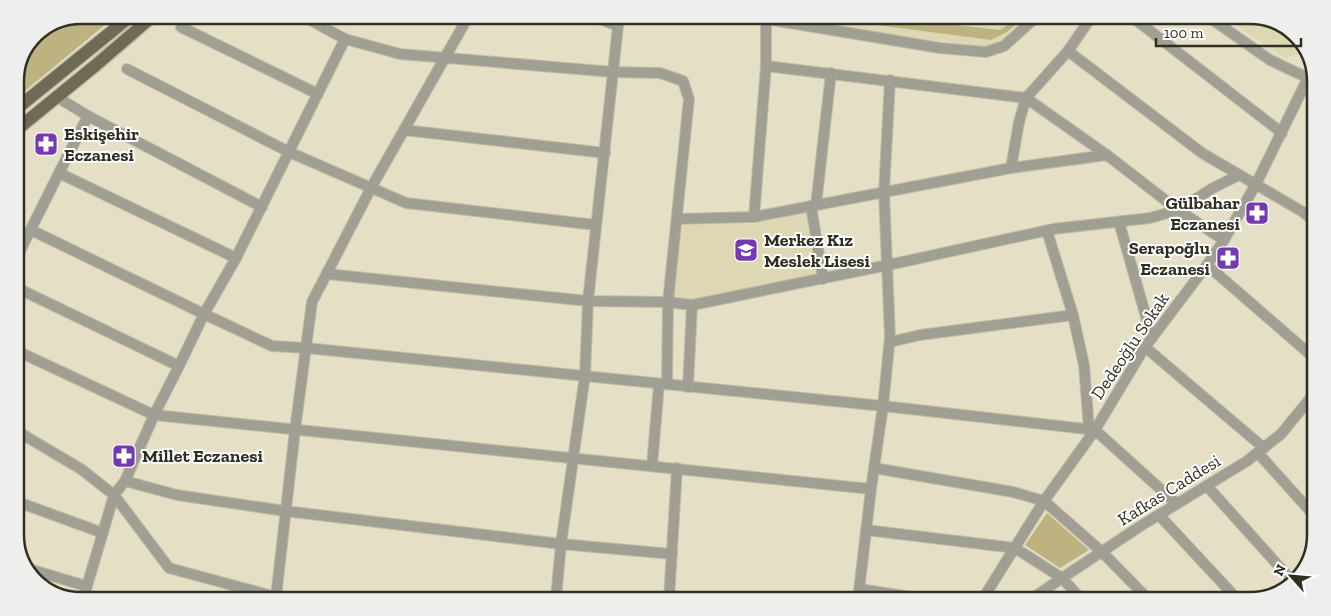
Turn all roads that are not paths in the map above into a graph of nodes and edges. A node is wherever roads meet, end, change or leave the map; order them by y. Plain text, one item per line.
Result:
1 (121, 24) edge
2 (143, 24) edge
3 (318, 24) edge
4 (464, 24) edge
5 (613, 24) edge
6 (763, 24) edge
7 (798, 24) edge
8 (1028, 24) edge
9 (1087, 24) edge
10 (1141, 24) edge
11 (1219, 24) edge
12 (181, 27) dead end
13 (345, 39) junction
14 (1068, 51) junction
15 (445, 57) junction
16 (766, 66) junction
17 (127, 69) dead end
18 (613, 72) junction
19 (831, 73) junction
20 (890, 80) junction
21 (1306, 82) joint
22 (318, 94) junction
23 (57, 97) junction
24 (1026, 98) junction
25 (24, 103) edge
26 (88, 116) junction
27 (24, 124) edge
28 (404, 130) junction
29 (1282, 133) junction
30 (289, 152) junction
31 (605, 153) junction
32 (1107, 155) junction
33 (1011, 168) junction
34 (59, 173) junction
35 (1240, 175) junction
36 (1256, 184) junction
37 (371, 188) junction
38 (884, 192) junction
39 (813, 206) junction
40 (262, 207) junction
41 (1178, 210) junction
42 (1307, 215) edge
43 (754, 217) junction
44 (677, 218) junction
45 (1119, 222) junction
46 (596, 226) junction
47 (31, 230) junction
48 (1047, 231) junction
49 (1224, 240) junction
50 (24, 243) edge
51 (236, 258) junction
52 (1207, 265) junction
53 (888, 266) junction
54 (327, 274) junction
55 (823, 279) junction
56 (24, 291) edge
57 (588, 301) junction
58 (668, 302) junction
59 (692, 305) junction
60 (204, 314) junction
61 (1073, 315) junction
62 (1152, 338) junction
63 (890, 342) junction
64 (1145, 347) junction
65 (306, 348) junction
66 (1307, 352) edge
67 (24, 354) edge
68 (179, 366) junction
69 (585, 375) junction
70 (663, 384) junction
71 (688, 386) junction
72 (1307, 402) edge
73 (883, 406) junction
74 (154, 415) junction
75 (295, 430) junction
76 (1092, 430) junction
77 (24, 435) edge
78 (1261, 450) junction
79 (575, 457) junction
80 (652, 466) junction
81 (678, 468) junction
82 (874, 468) junction
83 (125, 481) junction
84 (1207, 486) junction
85 (871, 489) junction
86 (114, 495) junction
87 (1044, 501) junction
88 (1177, 504) junction
89 (24, 505) edge
90 (1307, 507) edge
91 (286, 511) junction
92 (1159, 515) junction
93 (866, 530) junction
94 (103, 533) junction
95 (561, 544) junction
96 (1014, 548) junction
97 (1102, 552) junction
98 (672, 554) junction
99 (37, 572) edge
100 (1289, 577) edge
101 (1062, 578) junction
102 (85, 591) edge
103 (258, 592) edge
104 (277, 592) edge
105 (557, 592) edge
106 (669, 592) edge
107 (859, 592) edge
108 (987, 592) edge
109 (1042, 592) edge
110 (1075, 592) edge
111 (1141, 592) edge
112 (1231, 592) edge

1 - 25 main road
2 - 23 main road
3 - 13 street
4 - 15 street
5 - 18 street
6 - 16 street
7 - 8 street
9 - 14 street
10 - 29 street
11 - 21 street
12 - 22 street
13 - 15 street
13 - 22 street
14 - 24 street
14 - 35 street
15 - 18 street
15 - 28 street
16 - 19 street
16 - 43 street
17 - 30 street
18 - 31 street
18 - 44 street
19 - 20 street
19 - 39 street
20 - 24 street
20 - 38 street
21 - 29 street, Dedeoğlu Sokak
22 - 30 street
23 - 26 street
23 - 27 main road
24 - 32 street
24 - 33 street
26 - 34 street
26 - 40 street
28 - 31 street
28 - 37 street
29 - 36 street, Dedeoğlu Sokak
30 - 37 street
30 - 40 street
31 - 46 street
32 - 33 street
32 - 41 street
33 - 38 street
34 - 47 street
34 - 51 street
35 - 36 street
35 - 41 street
36 - 42 street
36 - 49 street, Dedeoğlu Sokak
37 - 46 street
37 - 54 street
38 - 39 street
38 - 53 street
39 - 43 street
39 - 55 street
40 - 51 street
41 - 45 street
41 - 49 street
43 - 44 street
44 - 58 street
45 - 48 street
45 - 62 street
46 - 57 street
47 - 50 street
47 - 60 street
48 - 53 street
48 - 61 street
49 - 52 street, Dedeoğlu Sokak
51 - 60 street
52 - 62 street, Dedeoğlu Sokak
52 - 66 street
53 - 55 street
53 - 63 street
54 - 57 street
54 - 65 street
55 - 59 street
56 - 68 street
57 - 58 street
57 - 69 street
58 - 59 street
58 - 70 street
59 - 71 street
60 - 65 street
60 - 68 street
61 - 63 street
61 - 76 street
62 - 64 street, Dedeoğlu Sokak
63 - 73 street
64 - 76 street, Dedeoğlu Sokak
64 - 78 street
65 - 69 street
65 - 75 street
67 - 74 street
68 - 74 street
69 - 70 street
69 - 79 street
70 - 71 street
70 - 80 street
71 - 73 street
72 - 78 street, Kafkas Caddesi
73 - 76 street
73 - 82 street
74 - 75 street
74 - 83 street
75 - 79 street
75 - 91 street
76 - 87 street, Dedeoğlu Sokak
76 - 88 street
77 - 86 street
78 - 84 street, Kafkas Caddesi
78 - 90 street
79 - 80 street
79 - 95 street
80 - 81 street
81 - 85 street
81 - 98 street
82 - 85 street
82 - 87 street
83 - 86 street
83 - 91 street
84 - 88 street, Kafkas Caddesi
84 - 100 street
85 - 93 street
86 - 94 street
86 - 103 street
87 - 96 street, Dedeoğlu Sokak
87 - 97 street
88 - 92 street, Kafkas Caddesi
89 - 94 street
91 - 95 street
91 - 104 street
92 - 97 street, Kafkas Caddesi
92 - 112 street
93 - 96 street
93 - 107 street
94 - 102 street
95 - 98 street
95 - 105 street
96 - 101 street
96 - 108 street, Dedeoğlu Sokak
97 - 101 street, Kafkas Caddesi
97 - 111 street
98 - 106 street
99 - 102 street
101 - 109 street, Kafkas Caddesi
101 - 110 street

